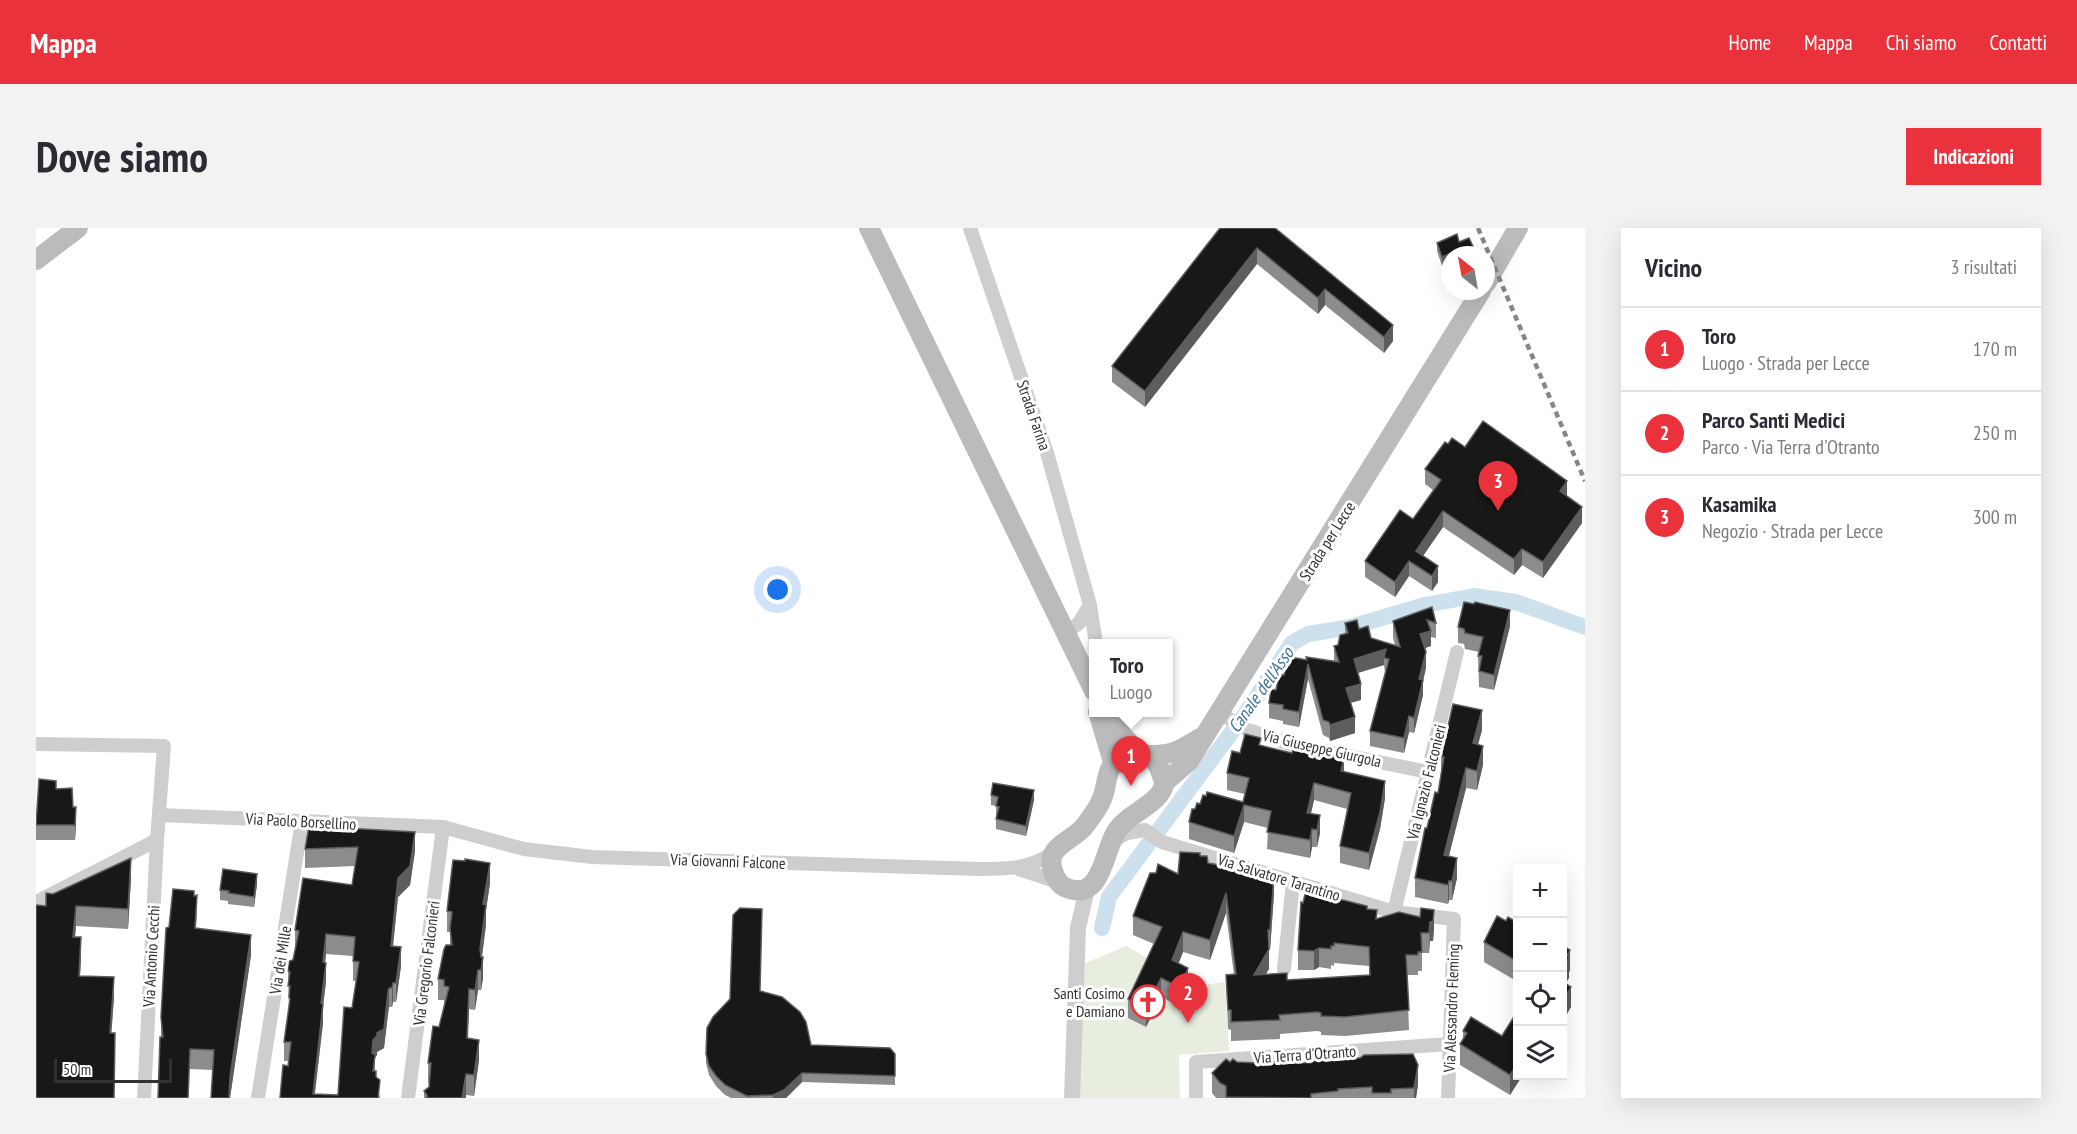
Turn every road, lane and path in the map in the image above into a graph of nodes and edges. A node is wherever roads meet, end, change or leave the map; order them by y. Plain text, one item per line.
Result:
1 (78, 228) edge
2 (869, 228) edge
3 (970, 228) edge
4 (1518, 228) edge
5 (36, 260) edge
6 (1495, 268) edge
7 (1476, 300) edge
8 (1090, 605) junction
9 (1066, 633) junction
10 (1095, 639) edge
11 (1457, 652) dead end
12 (1089, 684) edge
13 (1224, 716) junction
14 (1100, 717) edge
15 (1109, 717) edge
16 (1203, 736) junction
17 (36, 744) edge
18 (1143, 753) junction
19 (1113, 762) junction
20 (1428, 772) junction
21 (1164, 783) junction
22 (159, 815) junction
23 (302, 821) junction
24 (443, 827) junction
25 (157, 840) junction
26 (1110, 842) junction
27 (1052, 855) junction
28 (1017, 869) junction
29 (1293, 882) junction
30 (1062, 885) junction
31 (1087, 889) junction
32 (36, 902) edge
33 (1394, 912) junction
34 (1454, 919) joint
35 (1078, 928) junction
36 (1284, 969) dead end
37 (1449, 1044) junction
38 (144, 1098) edge
39 (258, 1098) edge
40 (408, 1098) edge
41 (1072, 1098) edge
42 (1196, 1098) edge
43 (1448, 1098) edge

1 - 5 main road
2 - 9 main road
3 - 8 street, Strada Farina
4 - 6 main road
7 - 13 main road, Strada per Lecce
8 - 9 street
8 - 10 street, Strada Farina
9 - 12 main road
11 - 20 street, Via Ignazio Falconieri
13 - 16 main road, Strada per Lecce
13 - 20 street, Via Giuseppe Giurgola
14 - 19 main road
15 - 18 main road
16 - 18 main road
16 - 21 main road, Strada per Lecce
17 - 22 street, Via Antonio Cecchi
18 - 19 main road
18 - 21 main road
19 - 27 main road
20 - 33 street, Via Ignazio Falconieri
21 - 26 main road, Strada per Lecce
22 - 23 street, Via Paolo Borsellino
22 - 25 street, Via Antonio Cecchi
23 - 24 street, Via Paolo Borsellino
23 - 39 street, Via dei Mille
24 - 28 street, Via Giovanni Falcone
24 - 40 street, Via Gregorio Falconieri
25 - 32 street
25 - 38 street, Via Antonio Cecchi
26 - 29 street, Via Salvatore Tarantino
26 - 31 main road, Strada per Lecce
27 - 28 street, Via Giovanni Falcone
27 - 30 main road
28 - 30 street, Via Giovanni Falcone
29 - 33 street, Via Salvatore Tarantino
29 - 36 street
30 - 31 main road
30 - 35 street
31 - 35 street
33 - 34 street, Via Salvatore Tarantino
34 - 37 street, Via Alessandro Fleming
35 - 41 street
37 - 42 street, Via Terra d'Otranto
37 - 43 street, Via Alessandro Fleming

